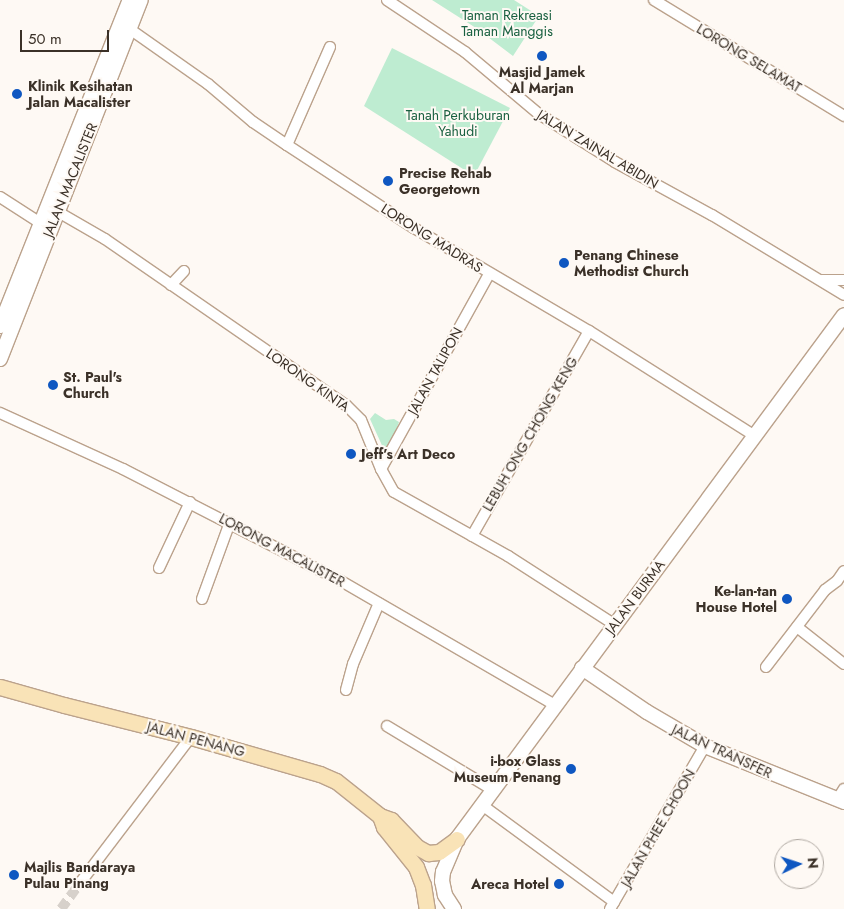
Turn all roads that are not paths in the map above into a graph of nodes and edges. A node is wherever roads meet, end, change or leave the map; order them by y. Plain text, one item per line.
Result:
1 (130, 0) edge
2 (141, 0) edge
3 (386, 0) edge
4 (654, 0) edge
5 (125, 26) junction
6 (330, 47) dead end
7 (844, 116) edge
8 (287, 145) junction
9 (0, 198) edge
10 (52, 209) junction
11 (45, 226) junction
12 (184, 271) dead end
13 (489, 274) junction
14 (821, 280) junction
15 (844, 280) edge
16 (171, 284) junction
17 (844, 295) edge
18 (844, 315) edge
19 (0, 326) edge
20 (589, 331) junction
21 (0, 359) edge
22 (0, 414) edge
23 (756, 436) junction
24 (381, 469) junction
25 (190, 502) junction
26 (230, 522) junction
27 (472, 536) junction
28 (159, 568) dead end
29 (844, 570) edge
30 (202, 599) dead end
31 (379, 603) junction
32 (615, 625) junction
33 (797, 627) junction
34 (844, 664) edge
35 (766, 667) dead end
36 (582, 668) junction
37 (0, 686) edge
38 (346, 690) dead end
39 (556, 705) junction
40 (387, 726) dead end
41 (191, 737) junction
42 (705, 746) junction
43 (493, 790) junction
44 (842, 797) edge
45 (482, 805) junction
46 (380, 816) junction
47 (457, 839) junction
48 (80, 883) tunnel mouth
49 (612, 906) edge
50 (427, 909) edge
51 (454, 909) edge

1 - 5 main road, JALAN MACALISTER
2 - 5 main road, JALAN MACALISTER
3 - 14 street, JALAN ZAINAL ABIDIN
4 - 7 street, LORONG SELAMAT
5 - 8 street, LORONG MADRAS
5 - 10 main road, JALAN MACALISTER
6 - 8 street
8 - 13 street, LORONG MADRAS
9 - 11 street
10 - 11 main road, JALAN MACALISTER
10 - 16 street, LORONG KINTA
11 - 19 main road, JALAN MACALISTER
11 - 21 main road, JALAN MACALISTER
12 - 16 street
13 - 20 street, LORONG MADRAS
13 - 24 street, JALAN TALIPON
14 - 15 street, JALAN ZAINAL ABIDIN
14 - 17 street, JALAN ZAINAL ABIDIN
16 - 24 street, LORONG KINTA
18 - 23 main road, JALAN BURMA
20 - 23 street, LORONG MADRAS
20 - 27 street, LEBUH ONG CHONG KENG
22 - 25 street, LORONG MACALISTER
23 - 32 main road, JALAN BURMA
24 - 27 street, LORONG KINTA
25 - 26 street, LORONG MACALISTER
25 - 28 street
26 - 30 street
26 - 31 street, LORONG MACALISTER
27 - 32 street, LORONG KINTA
29 - 33 street
31 - 38 street
31 - 39 street, LORONG MACALISTER
32 - 36 main road, JALAN BURMA
33 - 34 street
33 - 35 street
36 - 39 main road, JALAN BURMA
36 - 42 main road, JALAN TRANSFER
37 - 41 main road, JALAN PENANG
39 - 43 main road, JALAN BURMA
40 - 43 street
41 - 46 main road, JALAN PENANG
41 - 48 street
42 - 44 main road, JALAN TRANSFER
42 - 49 street, JALAN PHEE CHOON
43 - 45 main road, JALAN BURMA
45 - 47 main road, JALAN BURMA
45 - 49 street
46 - 47 main road, JALAN PENANG
46 - 50 main road, JALAN PENANG
47 - 51 main road, JALAN BURMA

